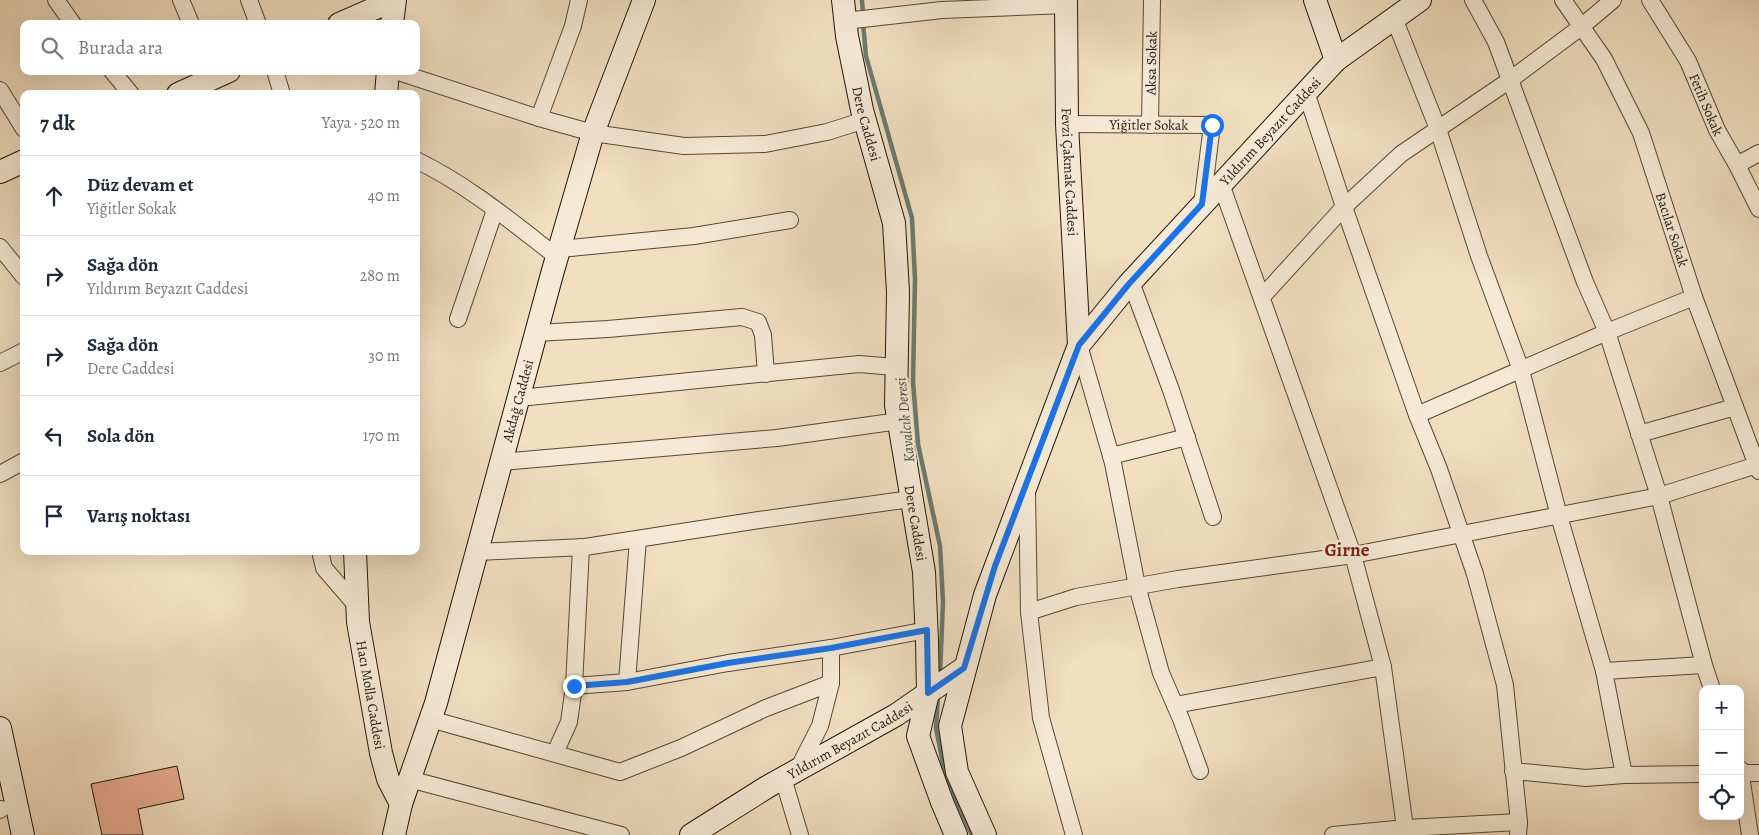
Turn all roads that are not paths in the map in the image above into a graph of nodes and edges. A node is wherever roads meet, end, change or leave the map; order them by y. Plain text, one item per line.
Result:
1 (56, 0) edge
2 (181, 0) edge
3 (249, 0) edge
4 (394, 0) edge
5 (579, 0) edge
6 (644, 0) edge
7 (1152, 0) edge
8 (1315, 0) edge
9 (1420, 0) edge
10 (1473, 0) edge
11 (1563, 0) edge
12 (1613, 0) edge
13 (1650, 0) edge
14 (1066, 2) edge
15 (849, 14) edge
16 (1394, 18) junction
17 (70, 20) edge
18 (188, 20) edge
19 (256, 20) edge
20 (348, 20) edge
21 (392, 20) edge
22 (1580, 27) junction
23 (1336, 60) junction
24 (115, 75) edge
25 (215, 75) edge
26 (276, 75) edge
27 (388, 75) edge
28 (406, 75) edge
29 (1510, 80) junction
30 (0, 90) edge
31 (128, 90) edge
32 (186, 90) edge
33 (281, 90) edge
34 (386, 90) edge
35 (1306, 92) junction
36 (539, 118) junction
37 (865, 120) junction
38 (20, 122) edge
39 (1067, 124) junction
40 (1150, 124) junction
41 (1438, 129) junction
42 (593, 132) junction
43 (1759, 153) edge
44 (420, 162) edge
45 (20, 164) edge
46 (1737, 165) junction
47 (0, 172) edge
48 (1221, 184) junction
49 (1202, 204) junction
50 (1344, 207) junction
51 (1759, 209) edge
52 (495, 210) junction
53 (790, 220) dead end
54 (0, 247) edge
55 (558, 253) junction
56 (20, 272) edge
57 (1131, 282) junction
58 (1262, 297) junction
59 (1694, 297) junction
60 (458, 319) dead end
61 (1606, 332) junction
62 (536, 333) junction
63 (1079, 345) junction
64 (20, 353) edge
65 (0, 363) edge
66 (895, 367) junction
67 (1521, 370) junction
68 (766, 374) junction
69 (518, 398) junction
70 (1735, 407) junction
71 (1417, 415) junction
72 (899, 421) junction
73 (1639, 434) junction
74 (1187, 437) junction
75 (1111, 456) junction
76 (501, 462) junction
77 (20, 463) edge
78 (1758, 468) edge
79 (0, 474) edge
80 (1027, 481) junction
81 (1659, 496) junction
82 (911, 499) junction
83 (1559, 516) junction
84 (1213, 517) dead end
85 (1460, 534) junction
86 (638, 539) junction
87 (580, 547) junction
88 (477, 552) junction
89 (321, 555) edge
90 (354, 555) edge
91 (1353, 555) junction
92 (1137, 586) junction
93 (356, 605) junction
94 (1028, 612) junction
95 (927, 630) junction
96 (831, 648) junction
97 (1704, 665) junction
98 (1383, 667) junction
99 (964, 668) junction
100 (1604, 671) junction
101 (627, 682) junction
102 (831, 683) junction
103 (1711, 685) edge
104 (574, 686) junction
105 (928, 693) junction
106 (1175, 705) junction
107 (430, 719) junction
108 (0, 728) edge
109 (555, 753) junction
110 (1200, 771) dead end
111 (1513, 771) junction
112 (1744, 772) edge
113 (1759, 773) edge
114 (790, 774) junction
115 (1699, 774) edge
116 (1741, 775) edge
117 (1624, 776) junction
118 (409, 779) junction
119 (401, 804) junction
120 (0, 807) edge
121 (1518, 828) edge
122 (1406, 832) edge
123 (7, 835) edge
124 (23, 835) edge
125 (394, 835) edge
126 (621, 835) edge
127 (691, 835) edge
128 (800, 835) edge
129 (956, 835) edge
130 (985, 835) edge
131 (1074, 835) edge
132 (1333, 835) edge
133 (1750, 835) edge

1 - 17 street
2 - 18 street
3 - 19 street
4 - 20 street
4 - 21 street
5 - 36 street
6 - 42 street, Akdağ Caddesi
7 - 40 street, Aksa Sokak
8 - 23 street
9 - 16 street, Yıldırım Beyazıt Caddesi
10 - 29 street
11 - 22 street, Bacılar Sokak
12 - 22 street
13 - 46 street, Fetih Sokak
14 - 15 street
14 - 39 street, Fevzi Çakmak Caddesi
15 - 37 street, Dere Caddesi
16 - 23 street, Yıldırım Beyazıt Caddesi
16 - 41 street
22 - 29 street
22 - 59 street, Bacılar Sokak
23 - 35 street, Yıldırım Beyazıt Caddesi
24 - 31 street
25 - 32 street
26 - 33 street
27 - 34 street
28 - 36 street
29 - 41 street
29 - 61 street
30 - 38 street
35 - 48 street, Yıldırım Beyazıt Caddesi
35 - 50 street
36 - 42 street
37 - 42 street
37 - 66 street, Dere Caddesi
39 - 40 street, Yiğitler Sokak
39 - 63 street, Fevzi Çakmak Caddesi
40 - 49 street, Yiğitler Sokak
41 - 50 street
41 - 67 street
42 - 55 street, Akdağ Caddesi
43 - 46 street
44 - 52 street
45 - 47 street
46 - 51 street, Fetih Sokak
48 - 49 street, Yıldırım Beyazıt Caddesi
48 - 58 street
49 - 57 street, Yıldırım Beyazıt Caddesi
50 - 58 street
50 - 71 street
52 - 55 street
52 - 60 street
53 - 55 street
54 - 56 street
55 - 62 street, Akdağ Caddesi
57 - 63 street, Yıldırım Beyazıt Caddesi
57 - 74 street
58 - 91 street
59 - 61 street
59 - 70 street, Bacılar Sokak
61 - 67 street
61 - 73 street
62 - 68 street
62 - 69 street, Akdağ Caddesi
63 - 75 street
63 - 80 street, Yıldırım Beyazıt Caddesi
64 - 65 street
66 - 68 street
66 - 72 street, Dere Caddesi
67 - 71 street
67 - 83 street
68 - 69 street
69 - 76 street, Akdağ Caddesi
70 - 73 street
70 - 78 street, Bacılar Sokak
71 - 85 street
72 - 76 street
72 - 82 street, Dere Caddesi
73 - 81 street
74 - 75 street
74 - 84 street
75 - 92 street
76 - 88 street, Akdağ Caddesi
77 - 79 street
78 - 81 street
80 - 94 street
80 - 99 street, Yıldırım Beyazıt Caddesi
81 - 83 street
81 - 97 street
82 - 86 street
82 - 95 street, Dere Caddesi
83 - 85 street
83 - 100 street
85 - 91 street
85 - 111 street
86 - 87 street
86 - 101 street
87 - 88 street
87 - 104 street
88 - 107 street, Akdağ Caddesi
89 - 93 street
90 - 93 street, Hacı Molla Caddesi
91 - 92 street
91 - 98 street
92 - 94 street
92 - 106 street
93 - 119 street, Hacı Molla Caddesi
94 - 131 street
95 - 96 street
95 - 105 street, Dere Caddesi
96 - 101 street
96 - 102 street
97 - 100 street
97 - 103 street
98 - 106 street
98 - 122 street
99 - 105 street, Yıldırım Beyazıt Caddesi
99 - 130 street
100 - 117 street
101 - 104 street
102 - 109 street
102 - 114 street
104 - 109 street
105 - 114 street, Yıldırım Beyazıt Caddesi
105 - 129 street, Dere Caddesi
106 - 110 street
107 - 109 street
107 - 118 street, Akdağ Caddesi
108 - 124 street
111 - 117 street
111 - 121 street
112 - 113 street
114 - 127 street, Yıldırım Beyazıt Caddesi
114 - 128 street
115 - 117 street
116 - 133 street
118 - 119 street, Akdağ Caddesi
118 - 126 street
119 - 125 street
120 - 123 street
121 - 122 street
122 - 132 street

